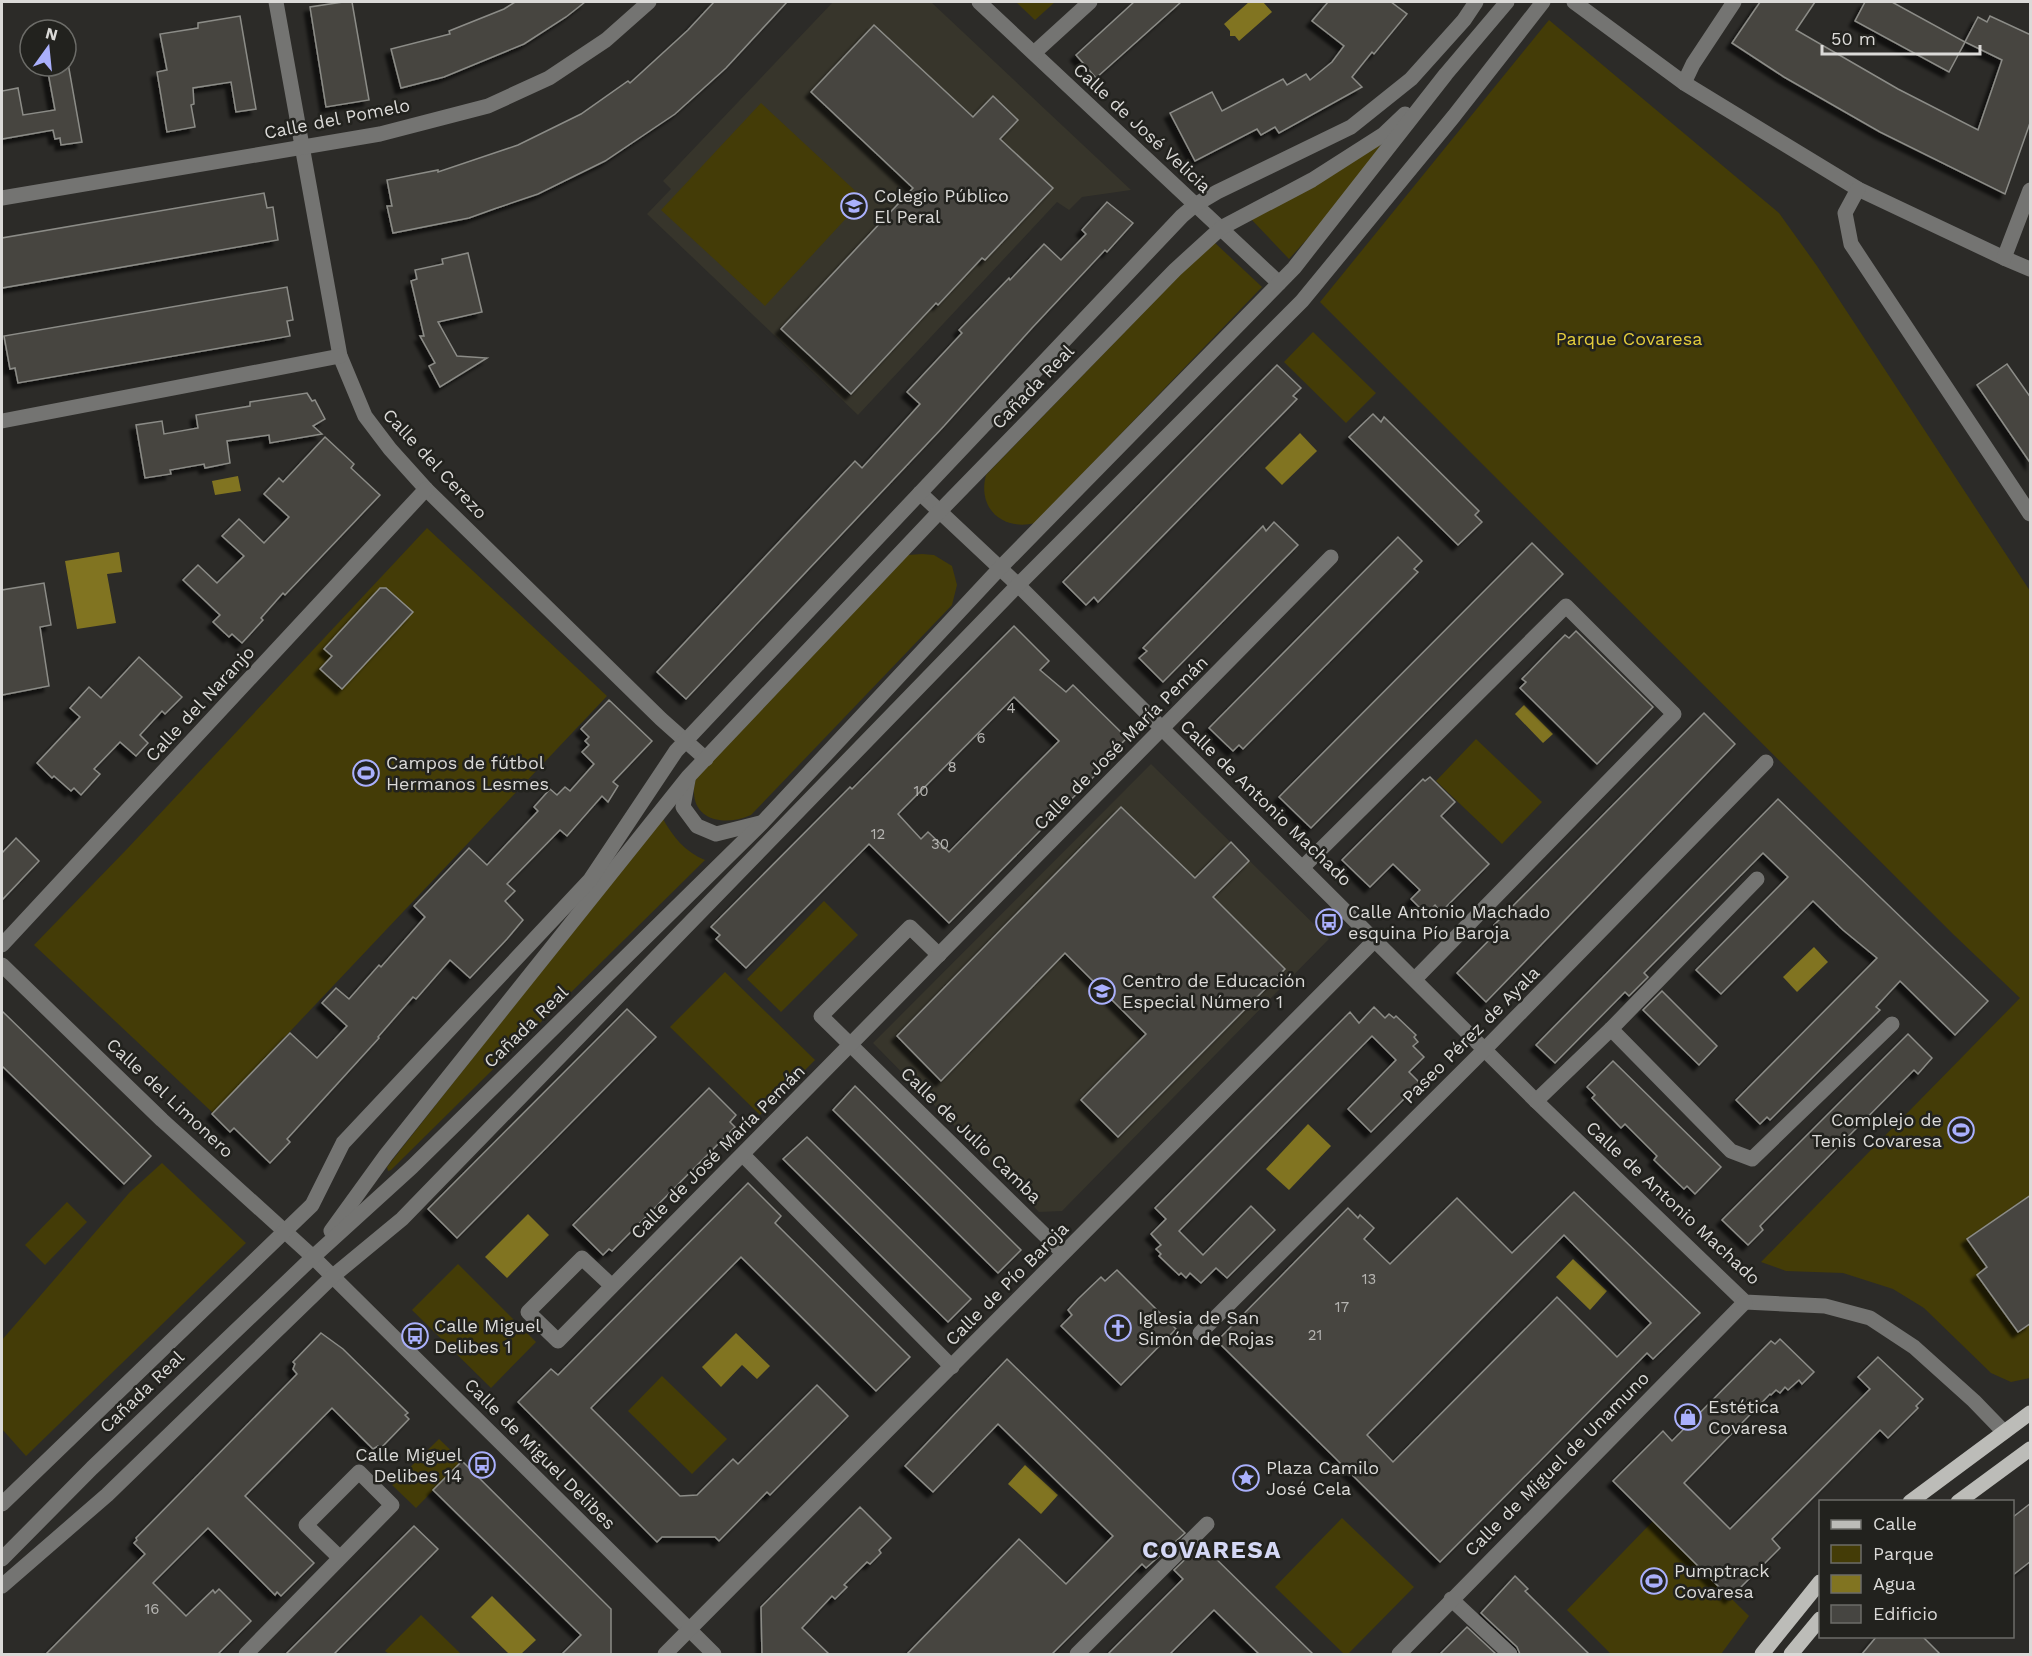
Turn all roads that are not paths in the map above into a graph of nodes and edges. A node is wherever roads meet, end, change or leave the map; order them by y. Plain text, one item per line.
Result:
1 (276, 2) edge
2 (649, 2) edge
3 (979, 2) edge
4 (1090, 2) edge
5 (1476, 2) edge
6 (1507, 2) edge
7 (1544, 2) edge
8 (1574, 2) edge
9 (1734, 2) edge
10 (1034, 53) junction
11 (1446, 74) junction
12 (1684, 83) junction
13 (303, 147) junction
14 (1858, 189) junction
15 (2031, 190) edge
16 (2, 198) edge
17 (1195, 205) junction
18 (1221, 228) junction
19 (2004, 258) junction
20 (2031, 269) edge
21 (1280, 283) junction
22 (339, 356) junction
23 (2, 421) edge
24 (426, 489) junction
25 (920, 493) junction
26 (940, 511) junction
27 (2031, 514) edge
28 (1331, 557) dead end
29 (1000, 568) junction
30 (1018, 585) junction
31 (1162, 729) junction
32 (686, 740) junction
33 (706, 759) junction
34 (1766, 762) dead end
35 (688, 777) junction
36 (762, 822) junction
37 (1304, 867) junction
38 (1757, 879) dead end
39 (1376, 939) junction
40 (2, 945) edge
41 (939, 955) junction
42 (2, 965) edge
43 (1415, 979) junction
44 (1892, 1024) dead end
45 (1611, 1029) junction
46 (851, 1045) junction
47 (1485, 1049) junction
48 (1536, 1101) junction
49 (743, 1155) junction
50 (286, 1232) junction
51 (1064, 1253) junction
52 (313, 1257) junction
53 (333, 1276) junction
54 (612, 1286) junction
55 (1745, 1302) junction
56 (1200, 1333) dead end
57 (952, 1367) junction
58 (2031, 1413) edge
59 (2004, 1432) junction
60 (2028, 1456) edge
61 (1913, 1500) edge
62 (1961, 1500) edge
63 (2, 1504) edge
64 (1207, 1524) dead end
65 (340, 1558) junction
66 (2, 1559) edge
67 (1819, 1584) edge
68 (2, 1586) edge
69 (1451, 1599) junction
70 (1819, 1621) edge
71 (689, 1630) junction
72 (248, 1654) edge
73 (665, 1654) edge
74 (714, 1654) edge
75 (1077, 1654) edge
76 (1399, 1654) edge
77 (1510, 1654) edge
78 (1762, 1654) edge
79 (1791, 1654) edge

1 - 13 street, Calle del Cerezo
2 - 13 street, Calle del Pomelo
3 - 10 street, Calle de José Velicia
4 - 10 street
5 - 17 street
6 - 11 street, Cañada Real
7 - 30 street
8 - 12 street
9 - 12 street
10 - 17 street, Calle de José Velicia
11 - 18 street, Cañada Real
11 - 21 street, Cañada Real
12 - 14 street
13 - 16 street, Calle del Pomelo
13 - 22 street, Calle del Cerezo
14 - 19 street
14 - 27 street
15 - 19 street
17 - 18 street, Calle de José Velicia
17 - 25 street
18 - 21 street, Calle de José Velicia
18 - 26 street, Cañada Real
19 - 20 street
21 - 29 street, Cañada Real
22 - 23 street
22 - 24 street, Calle del Cerezo
24 - 32 street, Calle del Cerezo
24 - 40 street, Calle del Naranjo
25 - 26 street, Calle de Antonio Machado
25 - 32 street
26 - 29 street, Calle de Antonio Machado
26 - 33 street, Cañada Real
28 - 31 street, Calle de José María Pemán
29 - 30 street, Calle de Antonio Machado
29 - 36 street, Cañada Real
30 - 31 street, Calle de Antonio Machado
30 - 53 street
31 - 37 street, Calle de Antonio Machado
31 - 41 street, Calle de José María Pemán
32 - 33 street, Calle del Cerezo
32 - 50 street
33 - 35 street, Cañada Real
34 - 47 street, Paseo Pérez de Ayala
35 - 36 street
35 - 52 street, Cañada Real
36 - 52 street, Cañada Real
37 - 39 street, Calle de Antonio Machado
37 - 43 street
38 - 45 street
39 - 43 street, Calle de Antonio Machado
39 - 51 street, Calle de Pío Baroja
41 - 46 street, Calle de José María Pemán
41 - 46 street
42 - 50 street, Calle del Limonero
43 - 47 street, Calle de Antonio Machado
44 - 45 street
45 - 48 street
46 - 49 street, Calle de José María Pemán
46 - 51 street, Calle de Julio Camba
47 - 48 street, Calle de Antonio Machado
47 - 56 street, Paseo Pérez de Ayala
48 - 55 street, Calle de Antonio Machado
49 - 54 street, Calle de José María Pemán
49 - 57 street
50 - 52 street, Calle del Limonero
50 - 63 street
51 - 57 street, Calle de Pío Baroja
52 - 53 street, Calle de Miguel Delibes
52 - 66 street, Cañada Real
53 - 68 street
53 - 71 street, Calle de Miguel Delibes
54 - 54 street, Calle de José María Pemán
55 - 59 street, Calle de Antonio Machado
55 - 69 street, Calle de Miguel de Unamuno
57 - 71 street, Calle de Pío Baroja
58 - 59 main road
59 - 61 main road
60 - 62 main road
64 - 75 street
65 - 65 street
65 - 72 street
67 - 78 main road
69 - 76 street, Calle de Miguel de Unamuno
69 - 77 street
70 - 79 main road
71 - 73 street, Calle de Pío Baroja
71 - 74 street, Calle de Miguel Delibes

